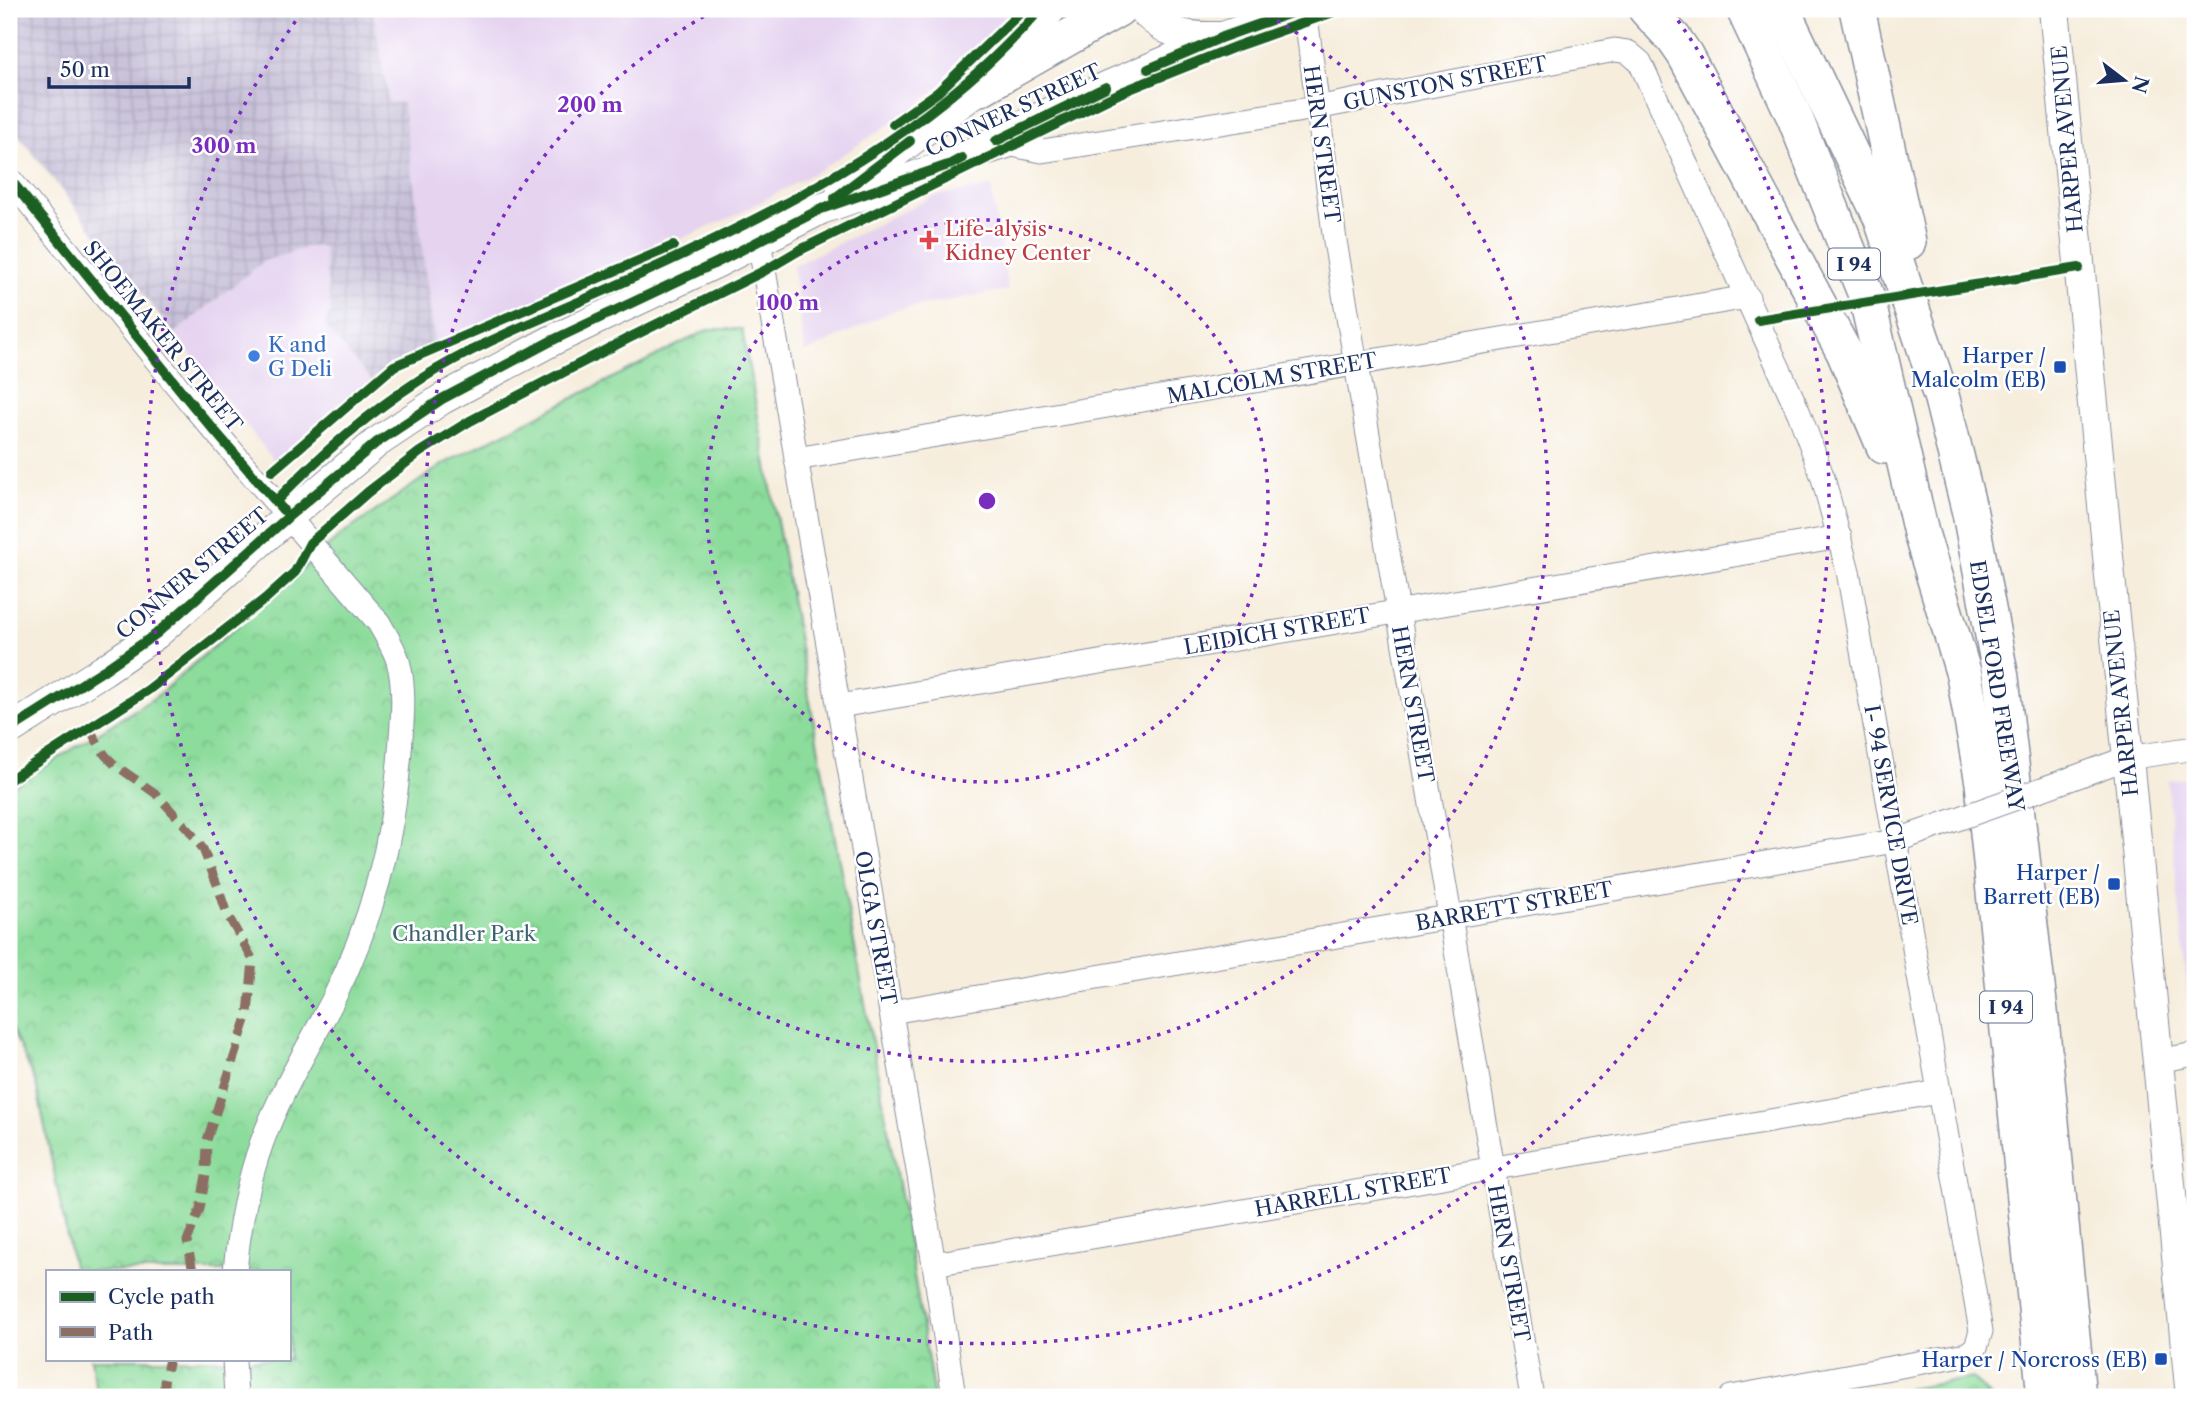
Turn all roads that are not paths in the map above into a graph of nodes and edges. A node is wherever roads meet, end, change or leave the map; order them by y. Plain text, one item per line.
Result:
1 (1051, 9) edge
2 (1118, 9) edge
3 (1142, 9) edge
4 (1303, 9) edge
5 (1646, 9) edge
6 (1744, 9) edge
7 (1782, 9) edge
8 (1857, 9) edge
9 (2054, 9) edge
10 (1223, 37) junction
11 (980, 88) junction
12 (1316, 107) junction
13 (951, 164) junction
14 (9, 178) edge
15 (821, 209) junction
16 (759, 241) junction
17 (1748, 297) junction
18 (1356, 364) junction
19 (1942, 399) junction
20 (796, 459) junction
21 (288, 517) junction
22 (1921, 533) junction
23 (1840, 537) junction
24 (1398, 611) junction
25 (839, 706) junction
26 (9, 730) edge
27 (2195, 747) edge
28 (2127, 758) junction
29 (1895, 841) junction
30 (1450, 917) junction
31 (891, 1012) junction
32 (2195, 1054) edge
33 (2157, 1061) junction
34 (1939, 1092) junction
35 (1493, 1168) junction
36 (934, 1264) junction
37 (235, 1270) edge
38 (2189, 1312) edge
39 (234, 1360) edge
40 (236, 1397) edge
41 (954, 1397) edge
42 (1532, 1397) edge
43 (1731, 1397) edge
44 (2045, 1397) edge
45 (2078, 1397) edge
46 (2191, 1397) edge

1 - 11 main road
2 - 11 highway
3 - 10 main road
4 - 10 main road, CONNER STREET
4 - 12 street, HERN STREET
5 - 22 highway
6 - 22 highway, EDSEL FORD FREEWAY / I 94
7 - 19 highway, EDSEL FORD FREEWAY / I 94
8 - 19 highway
9 - 28 main road, HARPER AVENUE
10 - 13 main road, CONNER STREET
11 - 15 main road
12 - 13 street, GUNSTON STREET
12 - 17 street, GUNSTON STREET
12 - 18 street, HERN STREET
13 - 15 main road, CONNER STREET
14 - 21 street, SHOEMAKER STREET
15 - 16 main road, CONNER STREET
16 - 20 street, OLGA STREET
16 - 21 main road, CONNER STREET
17 - 18 street, MALCOLM STREET
17 - 23 street, I- 94 SERVICE DRIVE
18 - 20 street, MALCOLM STREET
18 - 24 street, HERN STREET
19 - 45 highway, EDSEL FORD FREEWAY / I 94
20 - 25 street, OLGA STREET
21 - 26 main road, CONNER STREET
21 - 37 street, SHOEMAKER STREET
22 - 44 highway, EDSEL FORD FREEWAY / I 94
23 - 24 street, LEIDICH STREET
23 - 29 street, I- 94 SERVICE DRIVE
24 - 25 street, LEIDICH STREET
24 - 30 street, HERN STREET
25 - 31 street, OLGA STREET
27 - 28 street, BARRETT STREET
28 - 29 street, BARRETT STREET, bridge
28 - 33 main road, HARPER AVENUE
29 - 30 street, BARRETT STREET
29 - 34 street, I- 94 SERVICE DRIVE
30 - 31 street, BARRETT STREET
30 - 35 street, HERN STREET
31 - 36 street, OLGA STREET
32 - 33 street
33 - 38 main road, HARPER AVENUE
34 - 35 street, HARRELL STREET
34 - 43 street, I- 94 SERVICE DRIVE
35 - 36 street, HARRELL STREET
35 - 42 street, HERN STREET
36 - 41 street, OLGA STREET
38 - 46 main road, HARPER AVENUE
39 - 40 street

